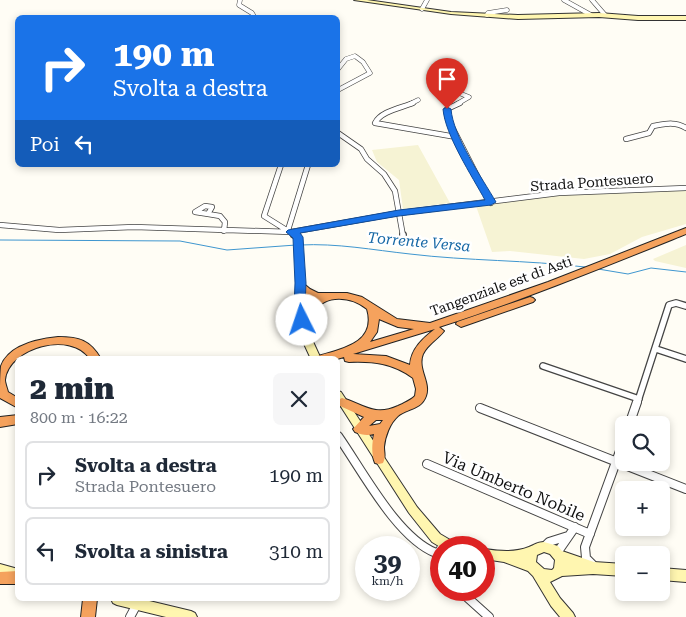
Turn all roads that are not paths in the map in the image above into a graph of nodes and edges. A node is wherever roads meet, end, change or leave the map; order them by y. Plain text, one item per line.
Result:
1 (240, 0) edge
2 (356, 0) edge
3 (426, 0) edge
4 (564, 0) edge
5 (592, 0) edge
6 (422, 9) junction
7 (507, 10) dead end
8 (254, 15) edge
9 (487, 15) junction
10 (591, 15) junction
11 (605, 15) junction
12 (686, 18) edge
13 (340, 66) edge
14 (340, 89) edge
15 (454, 90) dead end
16 (418, 100) dead end
17 (686, 128) edge
18 (340, 134) edge
19 (456, 137) junction
20 (626, 139) dead end
21 (281, 167) edge
22 (307, 167) edge
23 (686, 188) edge
24 (491, 202) junction
25 (399, 213) junction
26 (208, 214) dead end
27 (0, 225) edge
28 (224, 231) junction
29 (289, 231) junction
30 (686, 231) edge
31 (686, 236) edge
32 (403, 237) dead end
33 (614, 263) junction
34 (301, 286) junction
35 (313, 303) junction
36 (686, 306) edge
37 (299, 307) junction
38 (371, 307) junction
39 (438, 328) junction
40 (304, 333) junction
41 (656, 349) junction
42 (314, 355) edge
43 (349, 355) junction
44 (95, 356) edge
45 (340, 356) edge
46 (686, 359) edge
47 (340, 360) edge
48 (543, 366) dead end
49 (418, 376) junction
50 (0, 381) edge
51 (340, 398) edge
52 (639, 399) junction
53 (15, 402) edge
54 (480, 408) dead end
55 (15, 414) edge
56 (392, 415) junction
57 (0, 416) edge
58 (372, 416) junction
59 (632, 416) edge
60 (15, 420) edge
61 (0, 422) edge
62 (0, 426) edge
63 (15, 426) edge
64 (382, 428) junction
65 (359, 429) junction
66 (340, 439) edge
67 (379, 458) junction
68 (615, 461) edge
69 (427, 464) dead end
70 (615, 464) edge
71 (641, 471) edge
72 (686, 489) edge
73 (575, 527) junction
74 (590, 534) junction
75 (434, 536) edge
76 (568, 536) junction
77 (544, 546) junction
78 (430, 552) edge
79 (531, 552) junction
80 (558, 554) junction
81 (495, 556) edge
82 (504, 557) junction
83 (596, 568) junction
84 (615, 569) edge
85 (0, 570) edge
86 (535, 570) junction
87 (557, 573) junction
88 (15, 575) edge
89 (670, 575) edge
90 (15, 576) edge
91 (686, 576) edge
92 (0, 578) edge
93 (550, 596) junction
94 (90, 601) edge
95 (125, 601) edge
96 (471, 601) edge
97 (137, 604) junction
98 (88, 616) edge
99 (130, 617) edge
100 (191, 617) edge
101 (489, 617) edge
102 (569, 617) edge

1 - 8 street
2 - 6 street
3 - 6 street
4 - 10 street
5 - 11 street
6 - 9 street
7 - 9 street
9 - 10 street
10 - 11 street
11 - 12 street
13 - 14 street
15 - 19 street
16 - 19 street
17 - 20 street
18 - 25 street
19 - 24 street
21 - 29 street
22 - 29 street
23 - 24 street, Strada Pontesuero
24 - 25 street, Strada Pontesuero
25 - 29 street, Strada Pontesuero
25 - 32 street
26 - 28 street
27 - 28 street, Strada Pontesuero
28 - 29 street, Strada Pontesuero
29 - 34 street
30 - 33 highway, Tangenziale est di Asti
31 - 33 highway, Tangenziale est di Asti
33 - 39 highway, Tangenziale est di Asti
33 - 39 highway, Tangenziale est di Asti
34 - 35 highway
34 - 37 street
35 - 37 highway
35 - 38 highway
35 - 40 highway
36 - 41 street
37 - 40 street
38 - 39 highway
38 - 43 highway
39 - 43 highway, Tangenziale est di Asti
39 - 49 highway
40 - 42 street
41 - 46 street
41 - 52 street
43 - 45 highway, Tangenziale est di Asti
43 - 47 highway, Tangenziale est di Asti
43 - 49 highway
44 - 50 highway
48 - 52 street
49 - 56 highway
50 - 53 highway
51 - 58 highway
51 - 65 street
52 - 59 street
54 - 68 street
55 - 57 highway
56 - 58 highway
56 - 64 highway
58 - 65 highway
60 - 61 highway
62 - 63 highway
64 - 65 highway
64 - 67 highway
65 - 67 street
66 - 78 street
67 - 75 street
69 - 73 street, Via Umberto Nobile
70 - 74 street
71 - 72 street
73 - 74 street, Via Umberto Nobile
73 - 76 street
74 - 83 street
76 - 77 street
76 - 80 street
77 - 79 street
77 - 80 street
79 - 82 street
79 - 86 street
80 - 83 street
80 - 87 street
81 - 82 street
82 - 86 street
83 - 84 street
83 - 87 street
85 - 88 street
86 - 87 street
86 - 93 street
87 - 93 street
89 - 91 street
90 - 92 highway
93 - 102 street
94 - 98 highway
95 - 97 street
96 - 101 street
97 - 99 street
97 - 100 street

